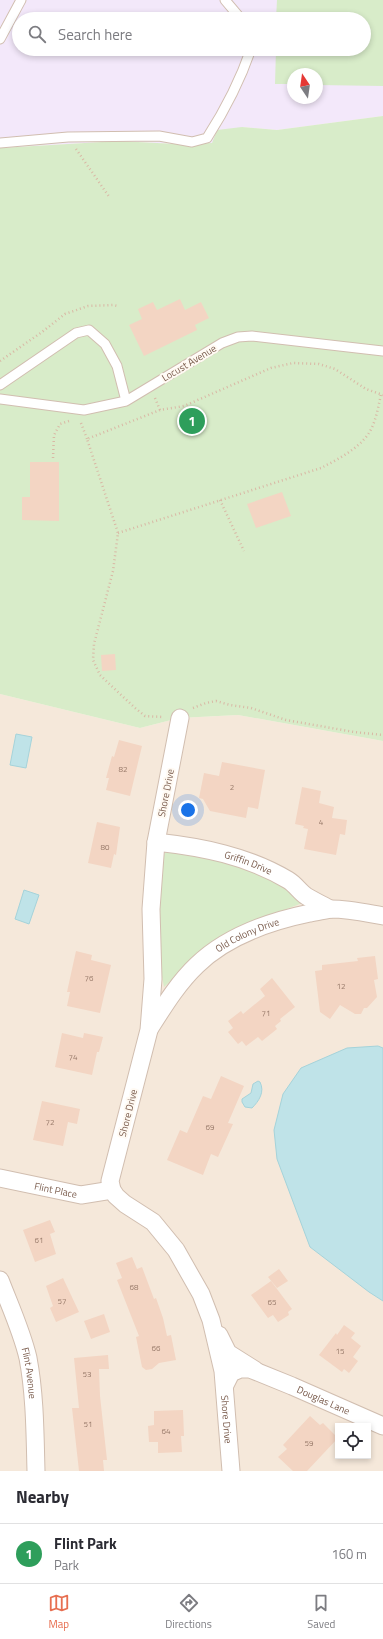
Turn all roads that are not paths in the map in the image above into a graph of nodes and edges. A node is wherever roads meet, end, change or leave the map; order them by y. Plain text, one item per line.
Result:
1 (21, 0) edge
2 (225, 0) edge
3 (15, 12) edge
4 (235, 12) edge
5 (12, 17) edge
6 (0, 40) edge
7 (249, 56) edge
8 (0, 143) edge
9 (383, 351) edge
10 (0, 385) edge
11 (0, 399) edge
12 (126, 401) junction
13 (180, 718) road end
14 (156, 842) junction
15 (330, 909) junction
16 (383, 916) edge
17 (149, 1030) junction
18 (0, 1178) edge
19 (112, 1190) junction
20 (0, 1280) edge
21 (211, 1320) junction
22 (264, 1376) junction
23 (225, 1385) junction
24 (383, 1426) edge
25 (36, 1471) edge
26 (231, 1471) edge

1 - 3 lane
2 - 4 lane
5 - 6 lane
7 - 8 lane
9 - 12 lane, Locust Avenue
10 - 12 lane
11 - 12 lane, Locust Avenue
13 - 14 street, Shore Drive
14 - 15 street, Griffin Drive
14 - 17 street, Shore Drive
15 - 16 street, Old Colony Drive
15 - 17 street, Old Colony Drive
17 - 19 street, Shore Drive
18 - 19 street, Flint Place
19 - 21 street, Shore Drive
20 - 25 street, Flint Avenue
21 - 22 street, Douglas Lane
21 - 23 street, Shore Drive
22 - 23 street, Douglas Lane
22 - 24 street, Douglas Lane
23 - 26 street, Shore Drive

